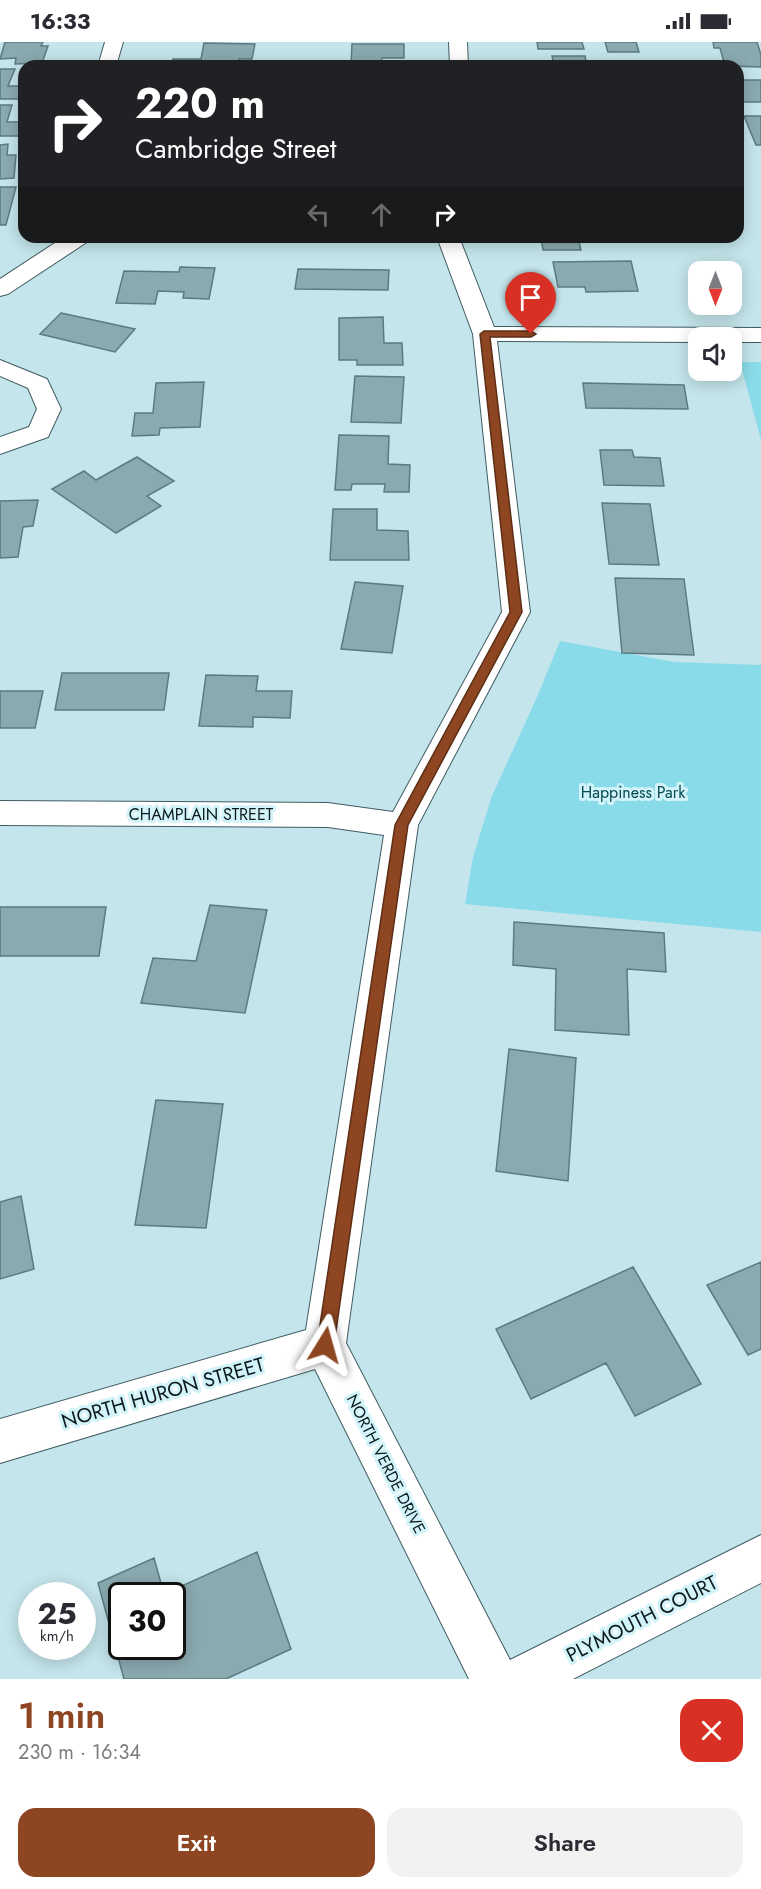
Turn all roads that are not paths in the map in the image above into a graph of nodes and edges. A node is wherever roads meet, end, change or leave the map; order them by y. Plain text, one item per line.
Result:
1 (114, 42) edge
2 (458, 42) edge
3 (109, 60) edge
4 (459, 60) edge
5 (70, 243) edge
6 (450, 243) edge
7 (0, 289) edge
8 (484, 334) junction
9 (761, 334) edge
10 (0, 368) edge
11 (0, 446) edge
12 (0, 813) edge
13 (402, 825) junction
14 (325, 1345) junction
15 (0, 1441) edge
16 (761, 1558) edge
17 (494, 1679) edge
18 (523, 1679) edge

1 - 3 street
2 - 4 street
5 - 7 street
6 - 8 street
8 - 9 street
8 - 13 street
10 - 11 street
12 - 13 street, CHAMPLAIN STREET
13 - 14 street
14 - 15 street, NORTH HURON STREET
14 - 17 street, NORTH VERDE DRIVE
16 - 18 street, PLYMOUTH COURT

